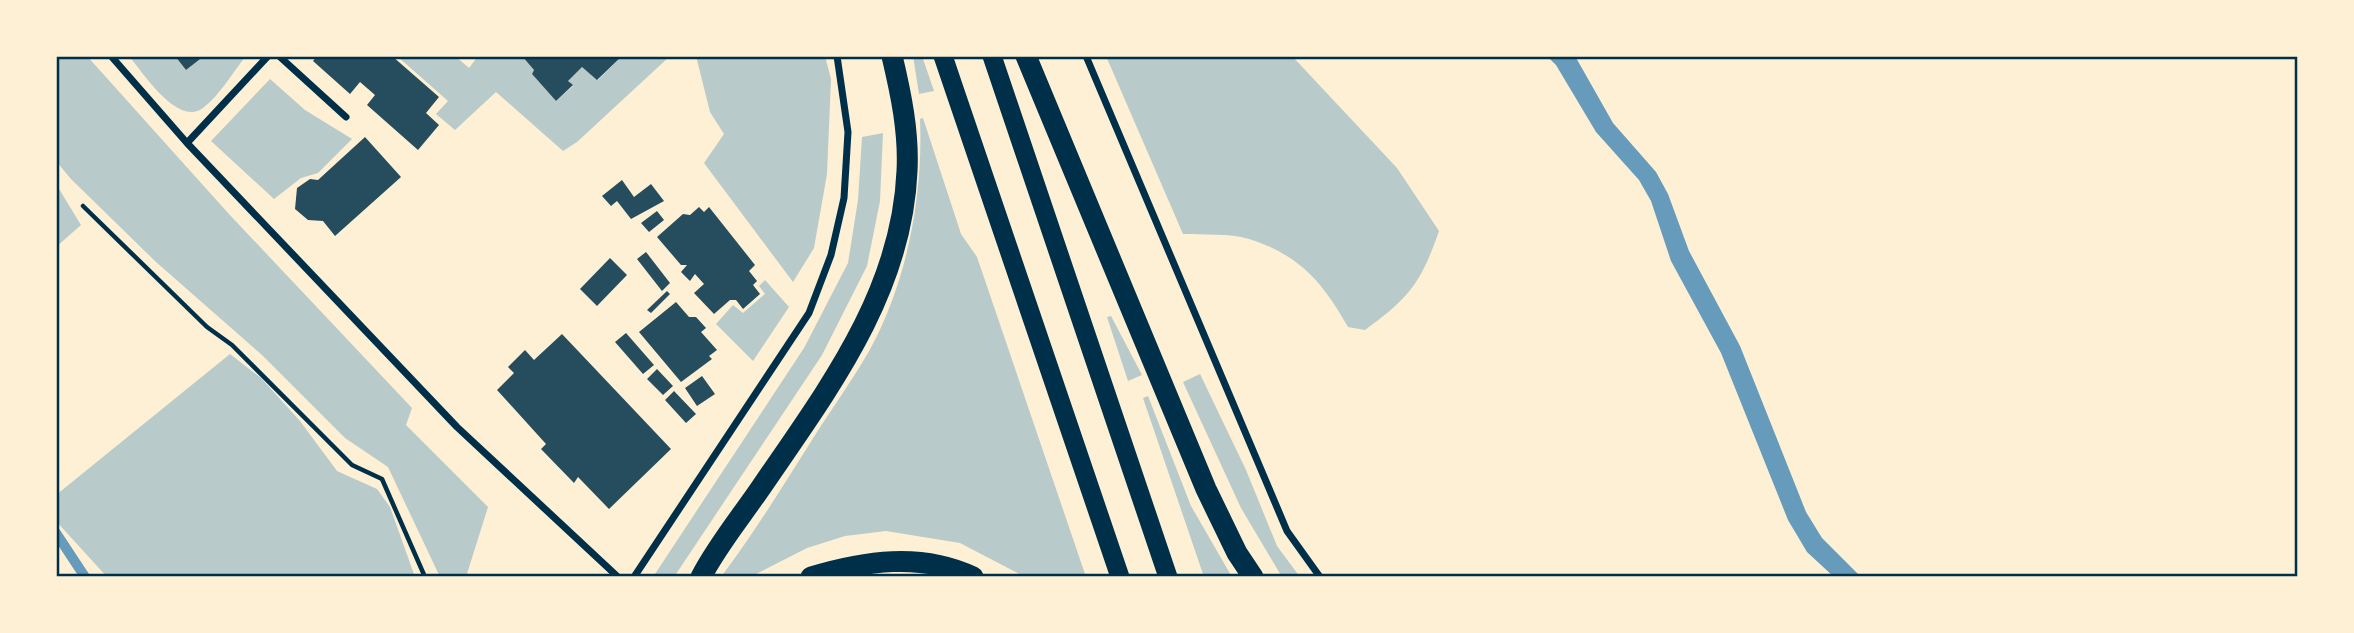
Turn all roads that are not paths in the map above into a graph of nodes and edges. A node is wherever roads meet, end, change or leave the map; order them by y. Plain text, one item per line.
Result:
1 (111, 56) edge
2 (268, 56) edge
3 (279, 56) edge
4 (837, 56) edge
5 (892, 56) edge
6 (943, 56) edge
7 (992, 56) edge
8 (1026, 56) edge
9 (1086, 56) edge
10 (346, 117) dead end
11 (187, 144) junction
12 (618, 577) edge
13 (634, 577) edge
14 (701, 577) edge
15 (811, 577) edge
16 (973, 577) edge
17 (1120, 577) edge
18 (1168, 577) edge
19 (1253, 577) edge
20 (1320, 577) edge

1 - 11 street
2 - 11 street
3 - 10 street
4 - 13 street
5 - 14 highway
6 - 17 highway
7 - 18 highway
8 - 19 highway
9 - 20 street
11 - 12 street
15 - 16 highway

